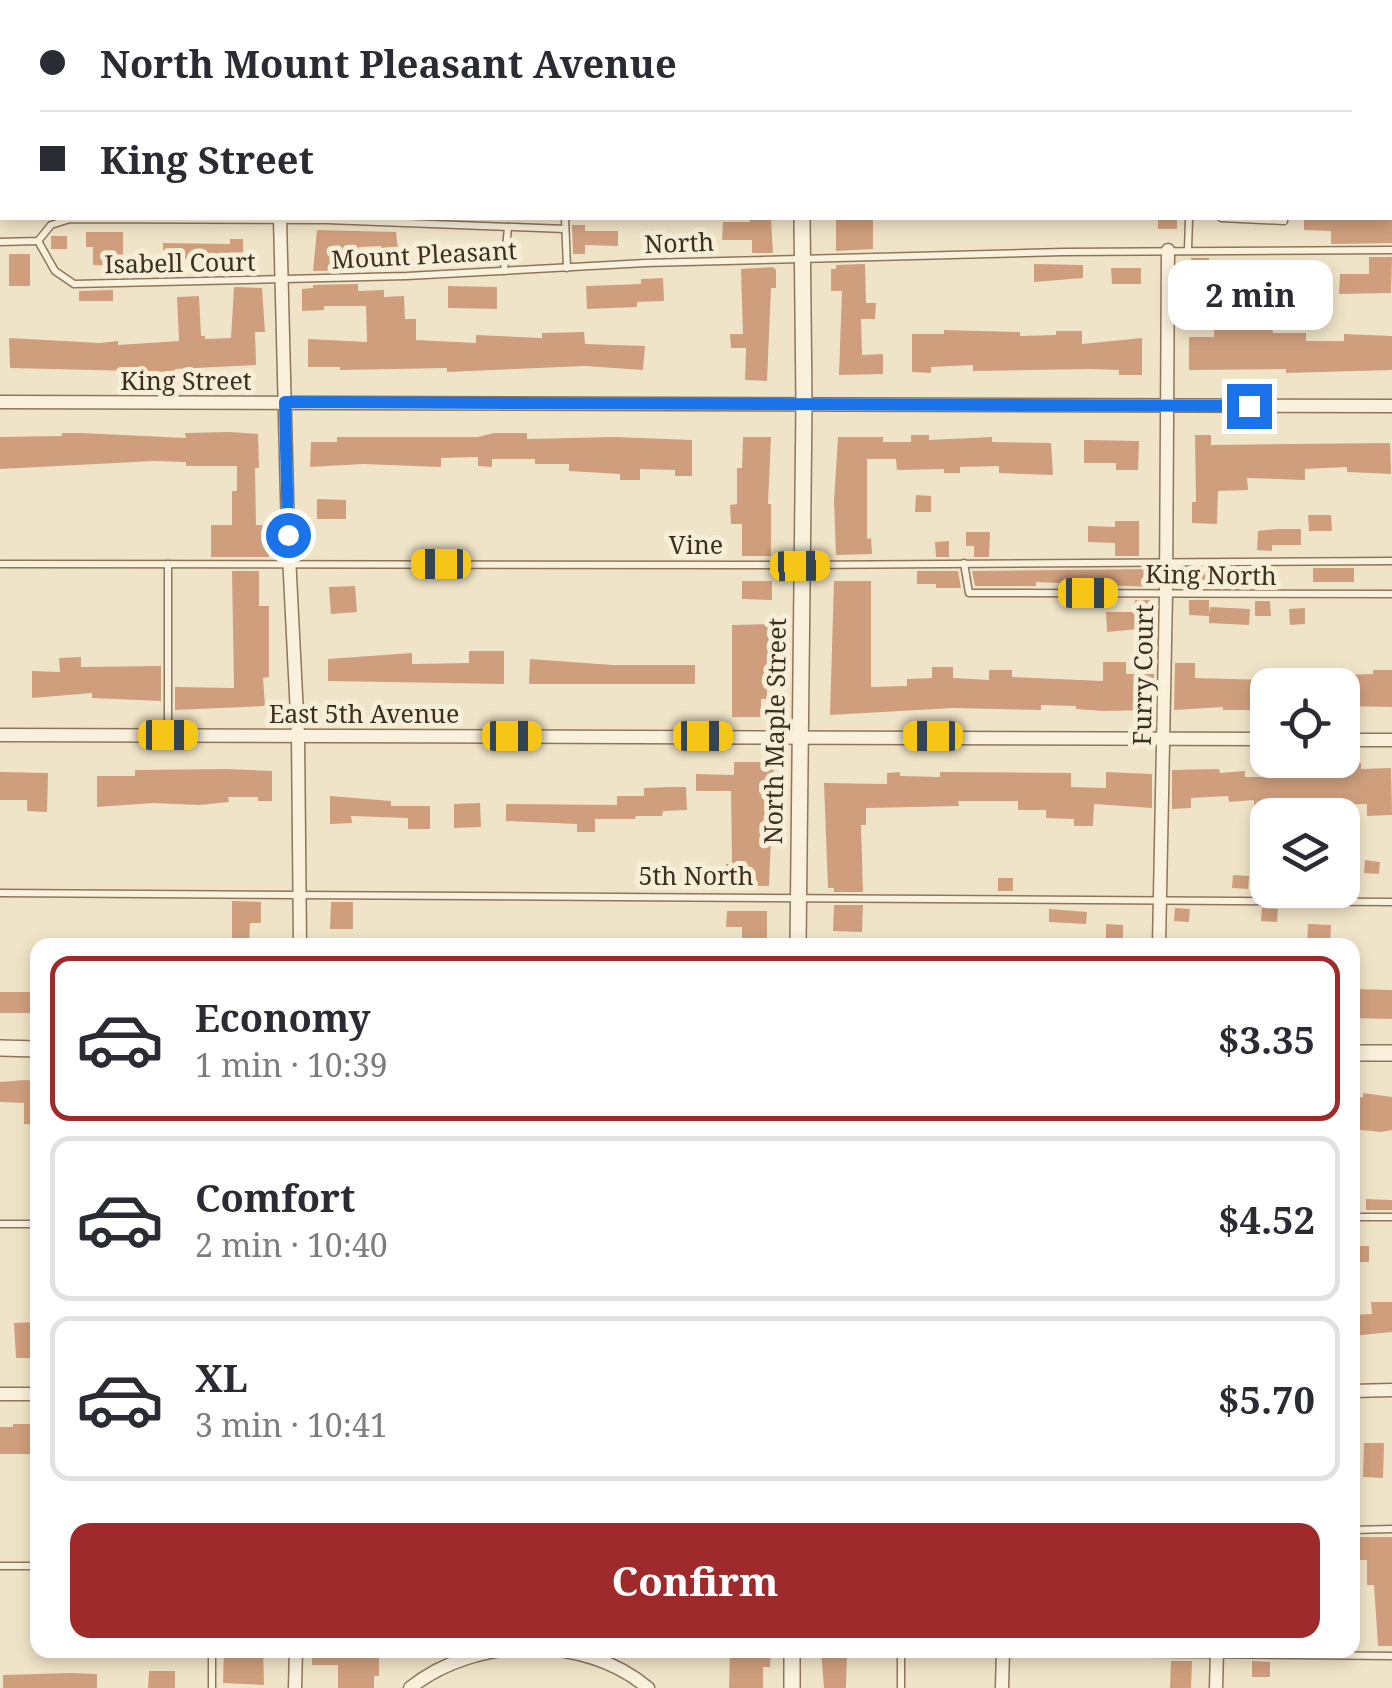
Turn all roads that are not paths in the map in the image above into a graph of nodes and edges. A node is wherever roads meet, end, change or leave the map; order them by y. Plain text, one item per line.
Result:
1 (67, 220) edge
2 (280, 220) edge
3 (308, 220) edge
4 (565, 220) edge
5 (802, 220) edge
6 (1188, 220) edge
7 (508, 227) junction
8 (565, 230) junction
9 (38, 241) junction
10 (0, 242) edge
11 (1168, 250) junction
12 (1188, 250) junction
13 (1392, 250) edge
14 (802, 259) junction
15 (566, 268) junction
16 (504, 271) junction
17 (283, 280) junction
18 (0, 402) edge
19 (285, 402) junction
20 (804, 404) junction
21 (1166, 406) junction
22 (1392, 406) edge
23 (1392, 561) edge
24 (290, 563) junction
25 (964, 563) junction
26 (0, 564) edge
27 (168, 564) junction
28 (1166, 564) junction
29 (800, 566) junction
30 (1166, 593) junction
31 (1392, 594) edge
32 (0, 735) edge
33 (168, 735) junction
34 (298, 735) junction
35 (798, 736) junction
36 (1161, 738) junction
37 (1250, 739) edge
38 (1360, 740) edge
39 (1392, 740) edge
40 (0, 893) edge
41 (300, 893) junction
42 (797, 896) junction
43 (1160, 900) junction
44 (1392, 902) edge
45 (300, 938) edge
46 (798, 938) edge
47 (1159, 938) edge
48 (0, 1048) edge
49 (30, 1049) edge
50 (1360, 1052) edge
51 (1392, 1053) edge
52 (1360, 1216) edge
53 (1392, 1217) edge
54 (0, 1224) edge
55 (30, 1224) edge
56 (1392, 1390) edge
57 (1360, 1391) edge
58 (0, 1394) edge
59 (30, 1394) edge
60 (1392, 1529) edge
61 (1360, 1530) edge
62 (0, 1566) edge
63 (30, 1566) edge
64 (1360, 1654) edge
65 (1392, 1656) edge
66 (212, 1658) edge
67 (296, 1658) edge
68 (465, 1658) edge
69 (595, 1658) edge
70 (792, 1658) edge
71 (901, 1658) edge
72 (1003, 1658) edge
73 (1216, 1658) edge
74 (212, 1688) edge
75 (295, 1688) edge
76 (410, 1688) edge
77 (648, 1688) edge
78 (792, 1688) edge
79 (901, 1688) edge
80 (1002, 1688) edge
81 (1216, 1688) edge

1 - 9 lane
2 - 17 street
3 - 7 lane
4 - 8 lane
5 - 14 street, North Maple Street
6 - 12 lane
7 - 8 lane
7 - 16 lane
8 - 15 lane
9 - 10 lane
9 - 17 lane, Isabell Court
11 - 12 lane, North
11 - 14 lane, North
11 - 21 street, Furry Court
12 - 13 lane, North
14 - 15 lane, North
14 - 20 street, North Maple Street
15 - 16 lane, Mount Pleasant
16 - 17 lane, Mount Pleasant
17 - 19 street
18 - 19 street, King Street
19 - 20 street, King Street
19 - 24 street
20 - 21 street, King Street
20 - 29 street, North Maple Street
21 - 22 street, King Street
21 - 28 street, Furry Court
23 - 28 lane, Vine
24 - 27 lane, Vine
24 - 29 lane, Vine
24 - 34 street
25 - 28 lane, Vine
25 - 29 lane, Vine
25 - 30 lane, King North
26 - 27 lane, Vine
27 - 33 lane
28 - 30 street, Furry Court
29 - 35 street, North Maple Street
30 - 31 lane, King North
30 - 36 street, Furry Court
32 - 33 street, East 5th Avenue
33 - 34 street, East 5th Avenue
34 - 35 street, East 5th Avenue
34 - 41 street
35 - 36 street, East 5th Avenue
35 - 42 street, North Maple Street
36 - 37 street, East 5th Avenue
36 - 43 street, Furry Court
38 - 39 street
40 - 41 lane, 5th North
41 - 42 lane, 5th North
41 - 45 street
42 - 43 lane, 5th North
42 - 46 street, North Maple Street
43 - 44 lane, 5th North
43 - 47 street, Furry Court
48 - 49 street
50 - 51 street
52 - 53 lane
54 - 55 lane
56 - 57 street
58 - 59 street
60 - 61 lane
62 - 63 lane
64 - 65 lane
66 - 74 lane
67 - 75 street
68 - 76 street
69 - 77 street
70 - 78 street
71 - 79 lane
72 - 80 street
73 - 81 street

